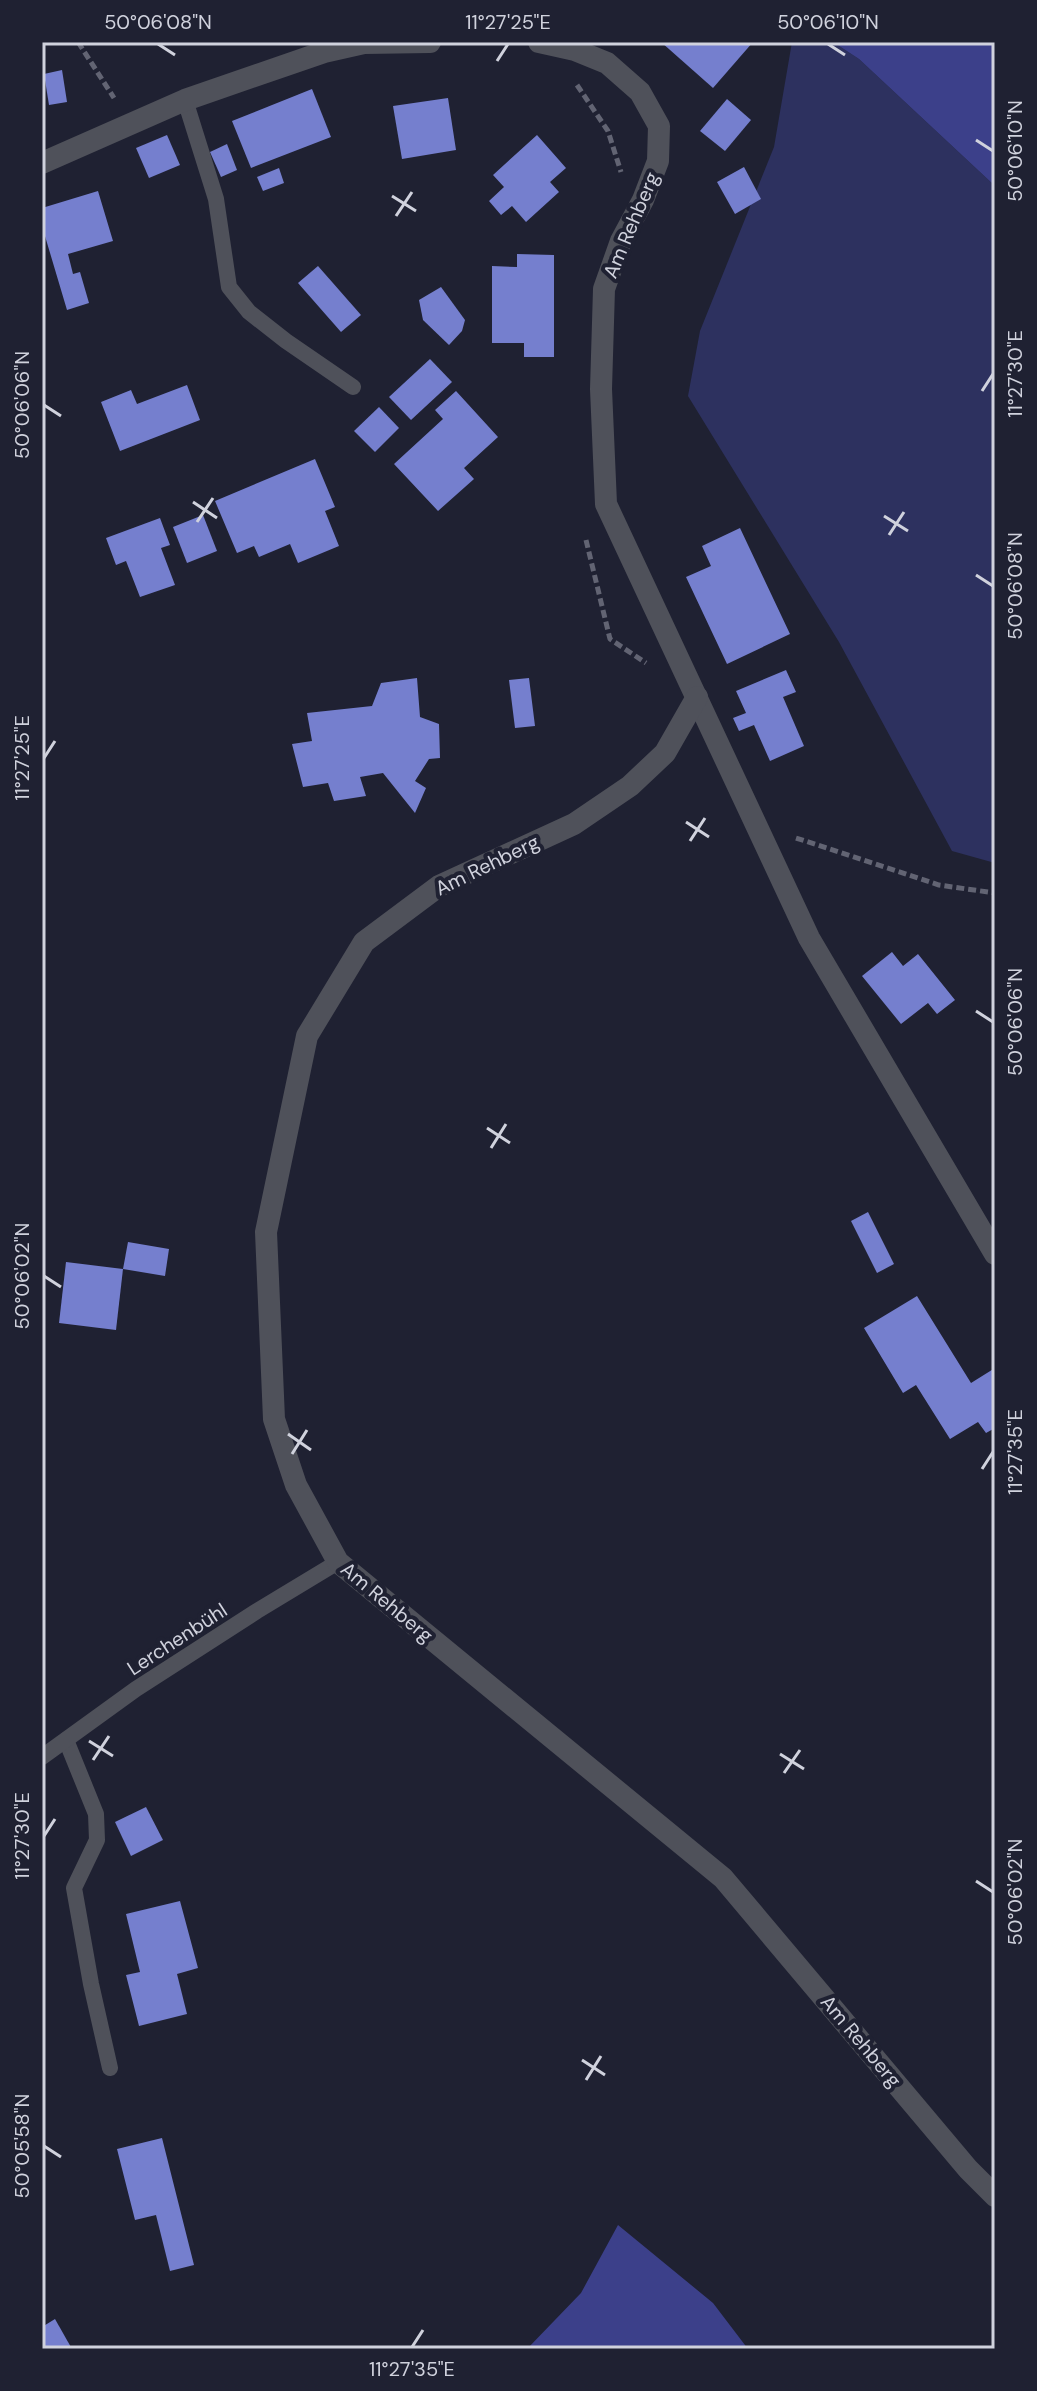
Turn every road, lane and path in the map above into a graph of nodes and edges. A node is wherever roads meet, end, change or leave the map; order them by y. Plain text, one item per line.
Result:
1 (78, 42) edge
2 (430, 42) edge
3 (539, 42) edge
4 (364, 43) edge
5 (394, 43) edge
6 (325, 47) edge
7 (185, 100) junction
8 (131, 124) junction
9 (42, 163) edge
10 (353, 387) dead end
11 (697, 697) junction
12 (756, 824) junction
13 (995, 893) edge
14 (995, 1254) edge
15 (338, 1562) junction
16 (66, 1740) junction
17 (42, 1757) edge
18 (110, 2068) dead end
19 (995, 2196) edge

1 - 8 path
2 - 5 street
3 - 11 street, Am Rehberg
4 - 5 street
4 - 6 street
6 - 7 street
7 - 8 street
7 - 10 lane
8 - 9 street
11 - 12 street, Am Rehberg
11 - 15 street, Am Rehberg
12 - 13 path
12 - 14 street, Am Rehberg
15 - 16 lane, Lerchenbühl
15 - 19 street, Am Rehberg
16 - 17 lane, Lerchenbühl
16 - 18 lane

